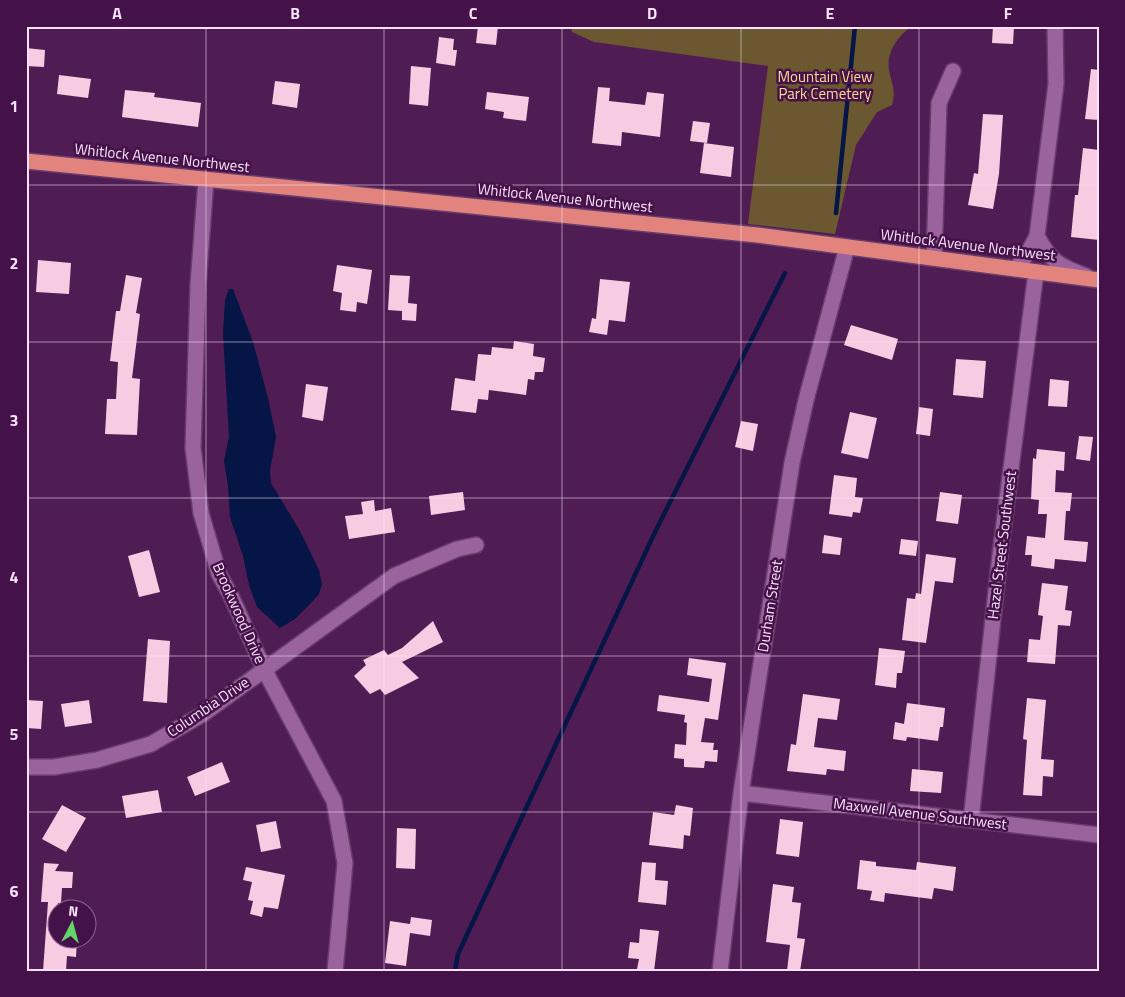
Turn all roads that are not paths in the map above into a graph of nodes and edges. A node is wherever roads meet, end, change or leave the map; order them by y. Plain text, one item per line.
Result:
1 (1055, 26) edge
2 (954, 71) dead end
3 (26, 161) edge
4 (206, 180) junction
5 (1037, 236) junction
6 (847, 247) junction
7 (934, 258) junction
8 (1016, 269) junction
9 (1036, 272) junction
10 (1099, 280) edge
11 (476, 545) dead end
12 (264, 669) junction
13 (26, 767) edge
14 (741, 792) junction
15 (971, 820) junction
16 (1099, 836) edge
17 (335, 971) edge
18 (720, 971) edge

1 - 5 street
2 - 7 street
3 - 4 highway, Whitlock Avenue Northwest
4 - 6 highway, Whitlock Avenue Northwest
4 - 12 street, Brookwood Drive
5 - 8 street
5 - 10 street
6 - 7 highway, Whitlock Avenue Northwest
6 - 14 street, Durham Street
7 - 8 highway, Whitlock Avenue Northwest
8 - 9 highway, Whitlock Avenue Northwest
9 - 10 highway, Whitlock Avenue Northwest
9 - 15 street, Hazel Street Southwest
11 - 12 street, Columbia Drive
12 - 13 street, Columbia Drive
12 - 17 street, Brookwood Drive
14 - 15 street, Maxwell Avenue Southwest
14 - 18 street, Durham Street
15 - 16 street, Maxwell Avenue Southwest

